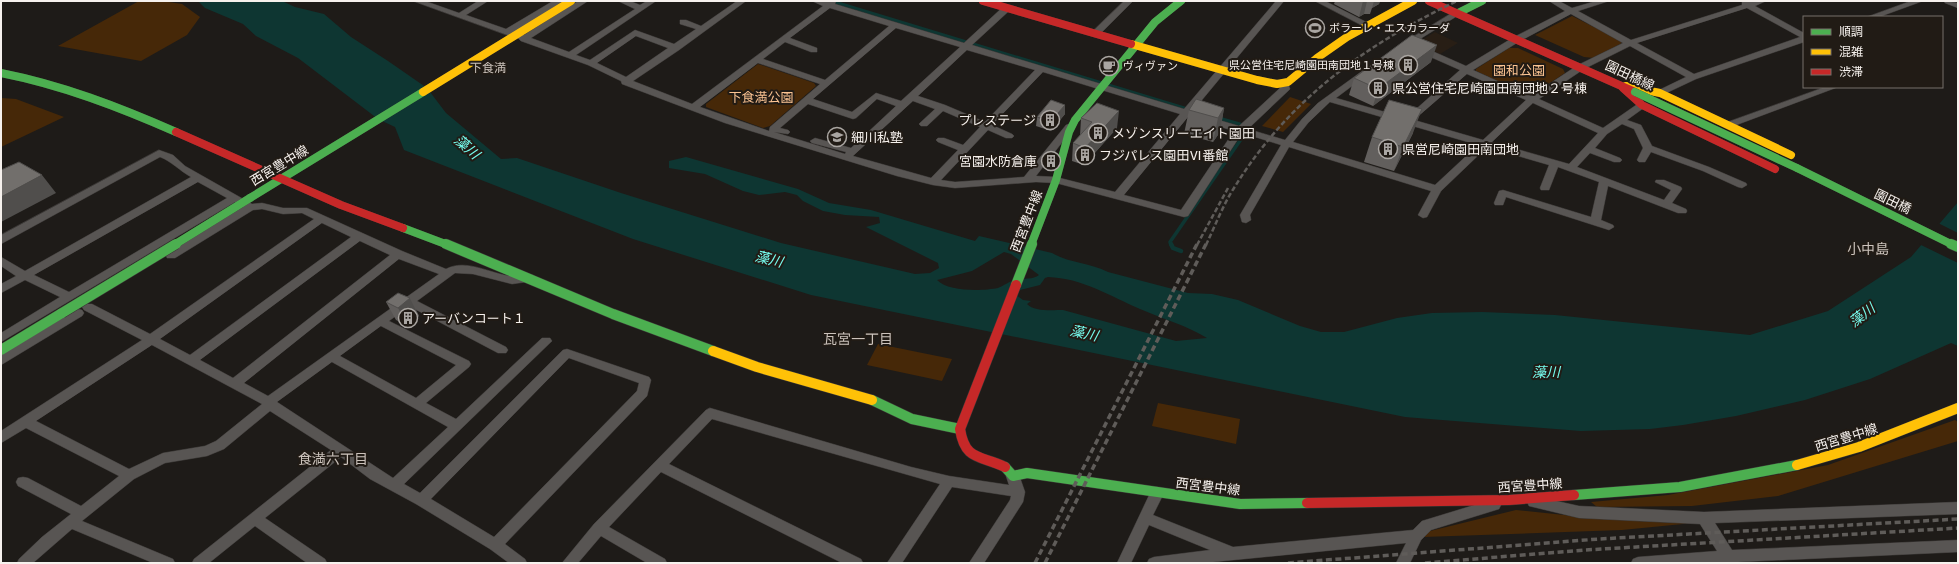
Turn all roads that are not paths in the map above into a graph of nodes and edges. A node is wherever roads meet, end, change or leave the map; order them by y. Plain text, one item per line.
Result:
1 (417, 1) edge
2 (484, 1) edge
3 (559, 1) edge
4 (570, 1) edge
5 (584, 1) edge
6 (622, 1) edge
7 (652, 1) edge
8 (742, 1) edge
9 (816, 1) edge
10 (983, 1) edge
11 (1129, 1) edge
12 (1181, 1) edge
13 (1280, 1) edge
14 (1319, 1) edge
15 (1412, 1) edge
16 (1429, 1) edge
17 (1482, 1) edge
18 (1553, 1) edge
19 (1604, 1) edge
20 (1762, 1) edge
21 (1919, 1) edge
22 (1948, 1) edge
23 (832, 3) edge
24 (1744, 3) edge
25 (1958, 6) edge
26 (641, 8) junction
27 (1007, 8) junction
28 (1572, 11) junction
29 (1458, 13) junction
30 (459, 16) junction
31 (1877, 16) edge
32 (683, 22) dead end
33 (895, 25) junction
34 (1368, 25) junction
35 (703, 29) junction
36 (1096, 33) junction
37 (523, 35) junction
38 (1803, 36) edge
39 (1803, 37) edge
40 (784, 39) junction
41 (1518, 39) junction
42 (1406, 43) junction
43 (1629, 43) junction
44 (968, 44) junction
45 (1137, 44) junction
46 (676, 48) junction
47 (814, 50) dead end
48 (1395, 50) edge
49 (570, 55) junction
50 (757, 60) junction
51 (590, 63) junction
52 (1374, 65) edge
53 (1581, 67) junction
54 (1041, 69) junction
55 (1222, 69) junction
56 (1466, 70) junction
57 (1, 73) edge
58 (1693, 77) junction
59 (625, 82) junction
60 (826, 83) junction
61 (1284, 83) junction
62 (1619, 84) junction
63 (1104, 85) junction
64 (1831, 88) edge
65 (1660, 93) junction
66 (911, 97) junction
67 (1329, 99) junction
68 (807, 100) junction
69 (1531, 100) junction
70 (903, 105) junction
71 (1642, 105) junction
72 (693, 108) junction
73 (942, 108) junction
74 (1189, 111) junction
75 (1075, 120) junction
76 (1620, 120) junction
77 (1408, 122) junction
78 (924, 124) dead end
79 (987, 125) junction
80 (1728, 125) junction
81 (1245, 128) junction
82 (1604, 132) junction
83 (1009, 136) dead end
84 (941, 140) dead end
85 (1287, 144) junction
86 (1486, 144) junction
87 (1648, 148) junction
88 (964, 149) junction
89 (1588, 149) junction
90 (853, 151) junction
91 (1791, 155) dead end
92 (846, 158) junction
93 (1617, 160) dead end
94 (1642, 160) dead end
95 (1554, 164) junction
96 (1571, 168) junction
97 (1775, 169) dead end
98 (199, 177) junction
99 (282, 178) junction
100 (1818, 178) joint
101 (1027, 180) junction
102 (1056, 180) junction
103 (1604, 181) junction
104 (933, 182) junction
105 (1660, 182) dead end
106 (1742, 186) dead end
107 (1545, 188) dead end
108 (1437, 189) junction
109 (1117, 196) junction
110 (234, 198) junction
111 (250, 203) junction
112 (1499, 203) dead end
113 (1666, 204) junction
114 (1682, 211) dead end
115 (1423, 215) dead end
116 (321, 219) junction
117 (1246, 220) dead end
118 (1595, 222) junction
119 (1609, 227) dead end
120 (359, 236) junction
121 (1, 240) edge
122 (1958, 247) edge
123 (398, 254) junction
124 (1, 261) edge
125 (447, 274) junction
126 (24, 276) junction
127 (529, 278) junction
128 (1, 289) edge
129 (69, 297) junction
130 (408, 301) junction
131 (88, 307) junction
132 (380, 321) junction
133 (1, 338) edge
134 (151, 340) junction
135 (546, 340) dead end
136 (1, 350) edge
137 (502, 350) dead end
138 (331, 356) junction
139 (192, 360) junction
140 (1, 361) edge
141 (235, 383) junction
142 (269, 403) junction
143 (417, 404) junction
144 (1958, 408) edge
145 (26, 422) junction
146 (457, 426) junction
147 (960, 429) junction
148 (1, 438) edge
149 (341, 450) junction
150 (661, 466) junction
151 (128, 475) junction
152 (1013, 476) junction
153 (949, 481) junction
154 (23, 482) dead end
155 (395, 485) junction
156 (1018, 492) junction
157 (1157, 493) junction
158 (421, 500) junction
159 (1515, 500) junction
160 (1958, 508) edge
161 (82, 512) junction
162 (1146, 518) junction
163 (1704, 518) junction
164 (255, 519) junction
165 (70, 522) junction
166 (599, 528) junction
167 (1416, 536) junction
168 (495, 545) junction
169 (1958, 546) edge
170 (1233, 552) junction
171 (1728, 556) junction
172 (1708, 561) edge
173 (24, 563) edge
174 (168, 563) edge
175 (199, 563) edge
176 (320, 563) edge
177 (520, 563) edge
178 (570, 563) edge
179 (660, 563) edge
180 (856, 563) edge
181 (894, 563) edge
182 (976, 563) edge
183 (1124, 563) edge
184 (1154, 563) edge
185 (1403, 563) edge
186 (1638, 563) edge

1 - 30 street
2 - 30 street
3 - 30 street
4 - 37 street, 西宮豊中線
5 - 37 street
6 - 26 street
7 - 26 street
8 - 35 street
9 - 23 street
10 - 27 street
11 - 36 street
12 - 45 street, 西宮豊中線
13 - 55 street
14 - 34 street
15 - 34 street
16 - 29 street, 園田橋線
17 - 29 street
18 - 28 street
19 - 28 street
20 - 24 street
21 - 31 street
22 - 25 street
23 - 33 street
23 - 40 street
24 - 38 street
24 - 43 street
26 - 49 street
27 - 36 street
27 - 44 street
28 - 41 street
28 - 43 street
29 - 41 street, 園田橋線
29 - 42 street
32 - 35 street
33 - 44 street
33 - 60 street
34 - 61 street
35 - 46 street
36 - 45 street
37 - 49 street
37 - 99 street, 西宮豊中線
39 - 58 street
40 - 47 street
40 - 50 street
41 - 53 street, 園田橋線
41 - 56 street
42 - 48 street
42 - 56 street
43 - 53 street
43 - 58 street
44 - 54 street
44 - 66 street
45 - 55 street
45 - 63 street, 西宮豊中線
46 - 51 street
46 - 59 street
49 - 51 street
50 - 60 street
50 - 72 street
51 - 59 street
52 - 67 street
53 - 62 street, 園田橋線
53 - 69 street
54 - 63 street
54 - 79 street
55 - 61 street
55 - 74 street
56 - 69 street
56 - 77 street
57 - 99 street
58 - 65 street
59 - 72 street
60 - 68 street
61 - 81 street
62 - 65 street
62 - 71 street
62 - 100 street, 園田橋線, bridge
63 - 74 street
63 - 75 street, 西宮豊中線
64 - 80 street
65 - 80 street
66 - 70 street
66 - 73 street
67 - 77 street
67 - 85 street
68 - 70 street
68 - 90 street
69 - 82 street
69 - 86 street
70 - 90 street
71 - 76 street
71 - 97 street
72 - 92 street
73 - 78 street
73 - 79 street
74 - 81 street
74 - 109 street
75 - 101 street
75 - 102 street, 西宮豊中線
76 - 82 street
76 - 87 street
77 - 86 street
79 - 83 street
79 - 88 street
80 - 91 street
81 - 85 street
81 - 109 street
82 - 89 street
84 - 88 street
85 - 108 street
85 - 117 street
86 - 95 street
86 - 108 street
87 - 94 street
87 - 106 street
88 - 104 street
89 - 93 street
89 - 96 street
90 - 92 street
92 - 104 street
95 - 96 street
95 - 107 street
96 - 103 street
98 - 110 street
98 - 121 street
98 - 126 street
99 - 111 street, 西宮豊中線
99 - 127 street
100 - 122 street, 園田橋
101 - 102 street
101 - 104 street
102 - 109 street
102 - 147 street, 西宮豊中線
103 - 113 street
103 - 118 street
105 - 113 street
108 - 115 street
110 - 111 street
110 - 129 street
111 - 116 street
111 - 131 street
111 - 136 street, 西宮豊中線, bridge
112 - 118 street
113 - 114 street
116 - 120 street
116 - 134 street
118 - 119 street
120 - 123 street
120 - 139 street
123 - 125 street
123 - 141 street
124 - 126 street
125 - 127 street
125 - 130 street
126 - 128 street
126 - 129 street
127 - 147 street
129 - 133 street
130 - 132 street
130 - 137 street
131 - 134 street
131 - 140 street
132 - 138 street
132 - 143 street
134 - 139 street
134 - 145 street
135 - 146 street
138 - 142 street
138 - 143 street
139 - 141 street
141 - 142 street
142 - 149 street
142 - 151 street
143 - 146 street
144 - 159 street, 西宮豊中線
145 - 148 street
145 - 151 street
146 - 155 street
147 - 152 street
149 - 155 street
149 - 164 street
150 - 153 street
150 - 166 street
150 - 180 street
151 - 161 street
152 - 156 street
152 - 157 street, 西宮豊中線
153 - 156 street
153 - 181 street
154 - 161 street
155 - 158 street
156 - 182 street
157 - 159 street, 西宮豊中線
157 - 162 street
158 - 168 street
158 - 168 street
159 - 163 street
159 - 167 street
160 - 163 street
161 - 165 street
162 - 170 street
162 - 183 street
163 - 171 street
164 - 175 street
164 - 176 street
165 - 173 street
165 - 174 street
166 - 178 street
166 - 179 street
167 - 170 street
167 - 185 street
168 - 177 street
169 - 171 street
170 - 184 street
171 - 172 street
172 - 186 street

